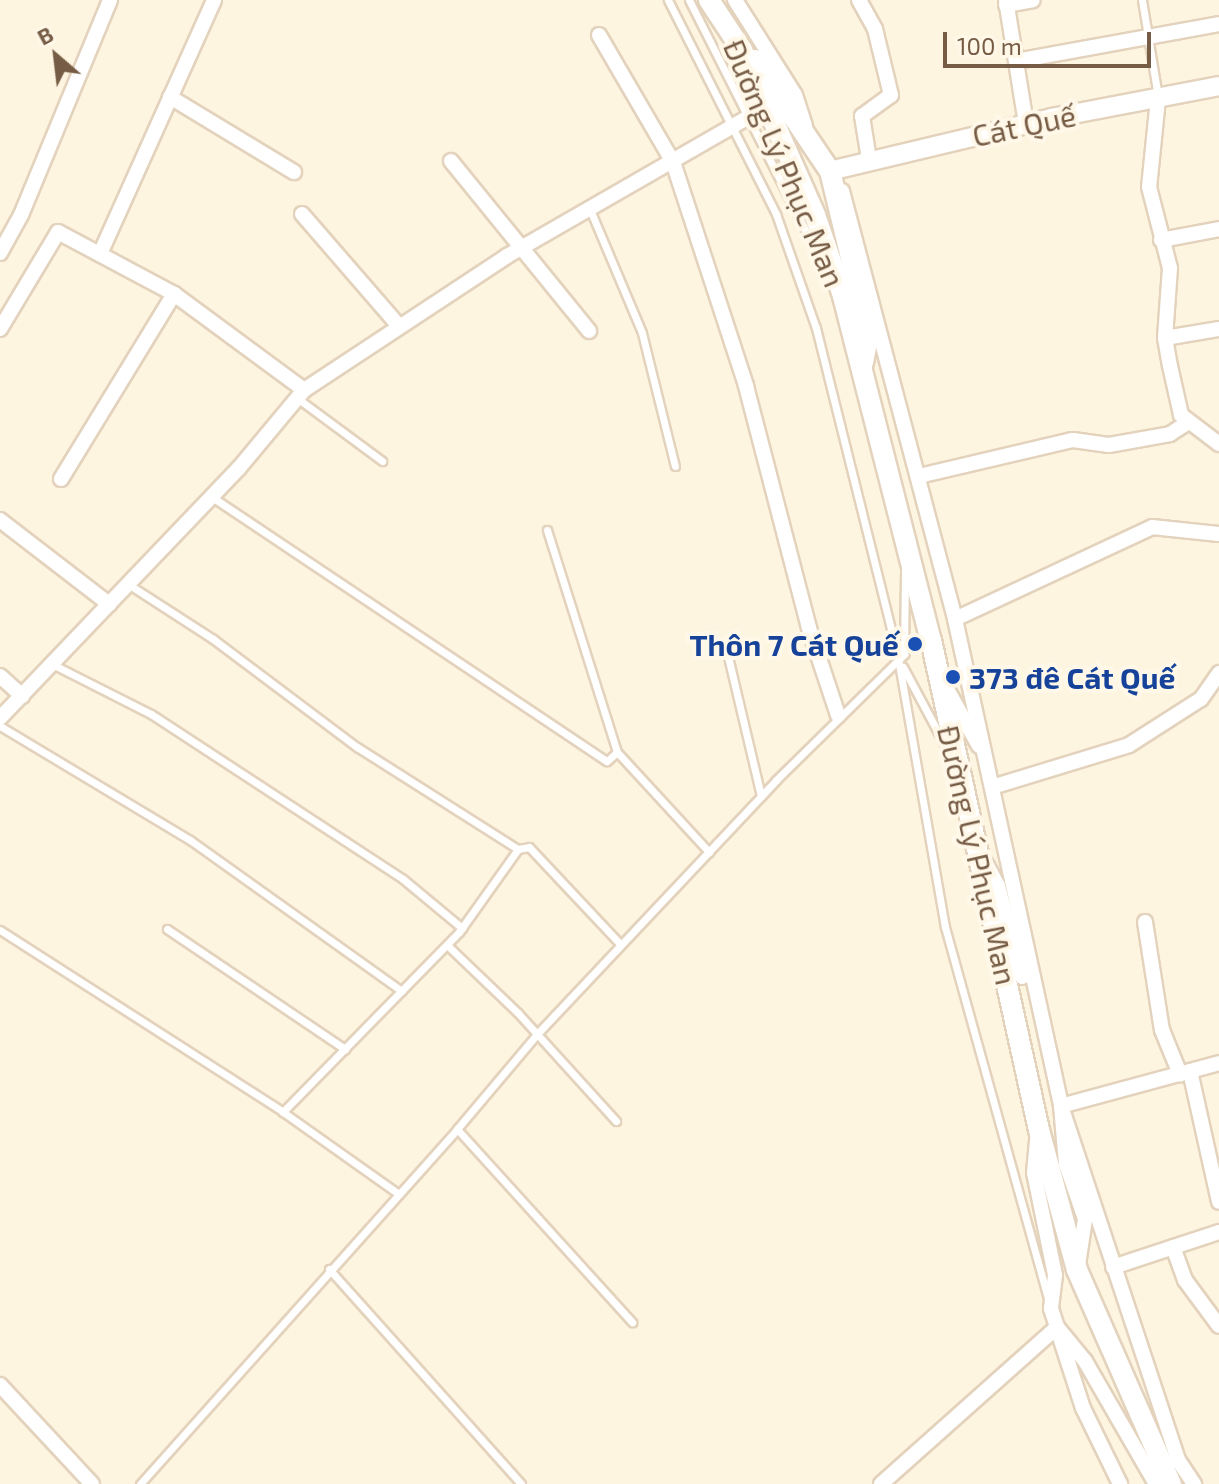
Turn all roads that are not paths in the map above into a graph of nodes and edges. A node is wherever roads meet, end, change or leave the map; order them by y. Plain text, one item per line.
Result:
1 (110, 0) edge
2 (214, 0) edge
3 (668, 0) edge
4 (689, 0) edge
5 (709, 0) edge
6 (735, 0) edge
7 (859, 0) edge
8 (1033, 0) edge
9 (1142, 0) edge
10 (1006, 2) edge
11 (1219, 24) edge
12 (599, 35) dead end
13 (1148, 37) junction
14 (742, 50) junction
15 (1016, 61) junction
16 (1219, 86) edge
17 (170, 97) junction
18 (1158, 99) junction
19 (740, 122) junction
20 (1026, 124) junction
21 (807, 131) junction
22 (869, 159) junction
23 (451, 161) dead end
24 (673, 162) junction
25 (830, 171) junction
26 (294, 172) dead end
27 (591, 212) junction
28 (302, 214) dead end
29 (1219, 229) edge
30 (1161, 240) junction
31 (523, 247) junction
32 (0, 253) edge
33 (100, 254) junction
34 (174, 294) junction
35 (843, 296) junction
36 (398, 325) junction
37 (0, 329) edge
38 (1219, 329) edge
39 (589, 331) dead end
40 (1165, 338) junction
41 (863, 366) junction
42 (300, 394) junction
43 (1187, 423) junction
44 (1219, 444) edge
45 (382, 461) dead end
46 (675, 466) dead end
47 (919, 476) junction
48 (61, 479) dead end
49 (212, 497) junction
50 (0, 520) edge
51 (547, 530) dead end
52 (1219, 534) edge
53 (906, 538) junction
54 (128, 584) junction
55 (109, 604) junction
56 (955, 619) junction
57 (726, 648) dead end
58 (898, 658) junction
59 (52, 664) junction
60 (1219, 673) edge
61 (0, 676) edge
62 (940, 677) junction
63 (22, 696) junction
64 (838, 715) junction
65 (0, 718) edge
66 (0, 726) edge
67 (617, 752) junction
68 (987, 760) junction
69 (957, 770) junction
70 (992, 787) junction
71 (761, 796) junction
72 (977, 846) junction
73 (518, 849) junction
74 (709, 852) junction
75 (1145, 922) dead end
76 (462, 928) junction
77 (167, 929) dead end
78 (0, 930) edge
79 (447, 945) junction
80 (621, 945) junction
81 (402, 991) junction
82 (537, 1034) junction
83 (345, 1049) junction
84 (1219, 1063) edge
85 (1185, 1072) junction
86 (1057, 1088) junction
87 (1061, 1106) junction
88 (283, 1112) junction
89 (616, 1121) dead end
90 (457, 1129) junction
91 (1039, 1130) junction
92 (399, 1194) junction
93 (1219, 1202) edge
94 (1219, 1232) edge
95 (1173, 1247) junction
96 (1113, 1267) junction
97 (329, 1269) junction
98 (1077, 1270) junction
99 (1051, 1308) junction
100 (632, 1322) dead end
101 (1219, 1326) edge
102 (1058, 1332) junction
103 (0, 1385) edge
104 (92, 1484) edge
105 (140, 1484) edge
106 (521, 1484) edge
107 (881, 1484) edge
108 (1120, 1484) edge
109 (1156, 1484) edge
110 (1171, 1484) edge
111 (1194, 1484) edge

1 - 32 street
2 - 17 street
3 - 19 lane
4 - 19 lane
5 - 14 main road, Đường Lý Phục Man
6 - 21 street
7 - 22 street
8 - 10 street
9 - 13 lane
10 - 15 street
11 - 13 street
12 - 24 street
13 - 15 street
13 - 18 lane
14 - 21 main road
14 - 35 main road, Đường Lý Phục Man
15 - 20 street
16 - 18 street, Cát Quế
17 - 26 street
17 - 33 street
18 - 20 street, Cát Quế
18 - 30 street
19 - 24 street
19 - 35 lane
19 - 58 lane
20 - 22 street, Cát Quế
21 - 25 main road
22 - 25 street, Cát Quế
23 - 31 street
24 - 27 street
24 - 64 street
25 - 41 main road
25 - 47 street
27 - 31 street
27 - 46 lane
28 - 36 street
29 - 30 street
30 - 40 street
31 - 36 street
31 - 39 street
33 - 34 street
33 - 37 street
34 - 42 street
34 - 48 street
35 - 41 main road, Đường Lý Phục Man
36 - 42 street
38 - 40 street
40 - 43 street
41 - 53 main road, Đường Lý Phục Man
42 - 45 lane
42 - 49 street
43 - 44 street
43 - 47 street
47 - 56 street
49 - 54 street
49 - 67 lane
50 - 55 street
51 - 67 lane
52 - 56 street
53 - 58 lane
53 - 62 main road, Đường Lý Phục Man
54 - 55 street
54 - 73 lane
55 - 59 street
56 - 68 street
57 - 71 lane
58 - 64 lane
58 - 69 lane
58 - 99 lane
59 - 63 street
59 - 76 lane
60 - 70 street
61 - 63 street
62 - 68 street
62 - 69 main road, Đường Lý Phục Man
63 - 65 street
64 - 71 lane
66 - 81 lane
67 - 74 lane
68 - 70 street
69 - 72 main road, Đường Lý Phục Man
70 - 86 street
71 - 74 lane
72 - 86 street
72 - 91 main road, Đường Lý Phục Man
73 - 76 lane
73 - 80 lane
74 - 80 lane
75 - 85 street
76 - 79 lane
77 - 83 lane
78 - 88 lane
79 - 81 lane
79 - 82 lane
80 - 82 lane
81 - 83 lane
82 - 89 lane
82 - 90 lane
83 - 88 lane
84 - 85 street
85 - 87 street
85 - 93 street
86 - 87 street
87 - 96 street
87 - 98 street
88 - 92 lane
90 - 92 lane
90 - 100 lane
91 - 98 main road, Đường Lý Phục Man
91 - 99 street
92 - 97 lane
94 - 95 street
95 - 96 street
95 - 101 street
96 - 111 street
97 - 105 lane
97 - 106 lane
98 - 110 main road, Đường Lý Phục Man
99 - 102 street
102 - 107 street
102 - 108 street
102 - 109 street
103 - 104 street

